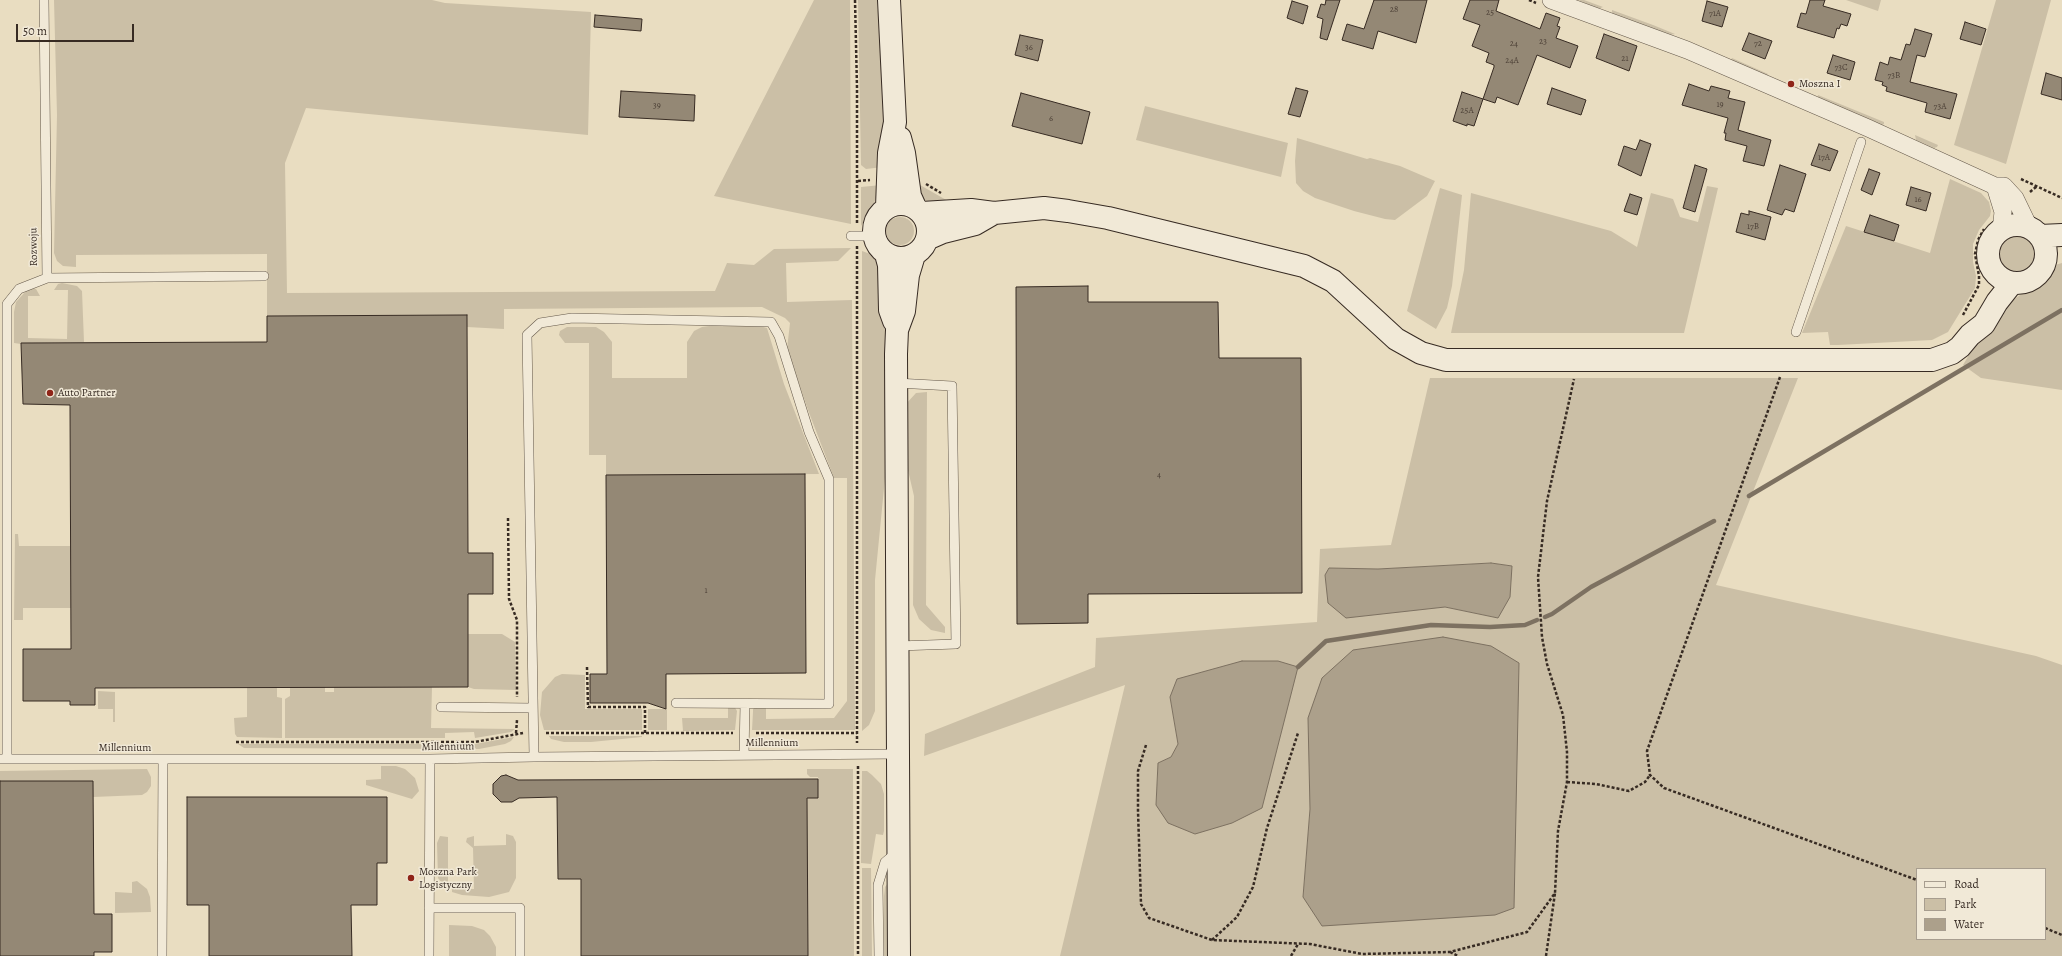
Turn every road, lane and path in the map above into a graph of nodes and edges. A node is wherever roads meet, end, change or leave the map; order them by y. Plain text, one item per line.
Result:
1 (44, 0) edge
2 (855, 0) edge
3 (889, 0) edge
4 (1551, 0) edge
5 (895, 122) junction
6 (1861, 142) dead end
7 (924, 183) dead end
8 (1995, 186) junction
9 (2036, 187) dead end
10 (943, 194) dead end
11 (2062, 198) edge
12 (887, 207) junction
13 (918, 210) junction
14 (994, 213) junction
15 (1994, 228) junction
16 (2035, 232) junction
17 (2062, 235) edge
18 (867, 240) junction
19 (921, 247) junction
20 (2054, 258) edge
21 (1993, 271) junction
22 (264, 276) dead end
23 (47, 278) junction
24 (2012, 283) junction
25 (1964, 328) junction
26 (897, 330) junction
27 (1796, 332) dead end
28 (1578, 361) junction
29 (1785, 361) junction
30 (896, 383) junction
31 (508, 518) dead end
32 (897, 646) junction
33 (587, 667) dead end
34 (676, 703) dead end
35 (745, 704) junction
36 (441, 707) dead end
37 (517, 708) junction
38 (533, 708) junction
39 (516, 733) dead end
40 (1298, 733) dead end
41 (645, 734) dead end
42 (1146, 745) dead end
43 (897, 754) junction
44 (744, 755) junction
45 (858, 755) junction
46 (534, 756) junction
47 (4, 759) edge
48 (430, 759) junction
49 (163, 760) junction
50 (1650, 775) junction
51 (1567, 782) junction
52 (898, 851) junction
53 (1916, 880) edge
54 (1555, 893) junction
55 (429, 908) junction
56 (2046, 928) edge
57 (2062, 935) edge
58 (1212, 940) junction
59 (1298, 944) junction
60 (1450, 952) junction
61 (162, 956) edge
62 (429, 956) edge
63 (520, 956) edge
64 (858, 956) edge
65 (879, 956) edge
66 (898, 956) edge
67 (1291, 956) edge
68 (1458, 956) edge
69 (1546, 956) edge

1 - 23 lane, Rozwoju
2 - 18 path
3 - 5 street
4 - 8 street
5 - 12 street
5 - 13 street
6 - 27 lane
7 - 10 path
8 - 15 street
8 - 16 street
9 - 11 path
12 - 13 street
12 - 18 street
13 - 14 street
13 - 19 street
14 - 19 street
14 - 28 street
15 - 16 street
15 - 21 street
15 - 25 path
16 - 17 street
16 - 20 street
18 - 19 street
18 - 26 street
18 - 45 path
19 - 26 street
20 - 24 street
21 - 24 street
21 - 25 street
22 - 23 lane
23 - 47 lane, Rozwoju
24 - 25 street
25 - 29 street
26 - 30 street
28 - 29 street
28 - 51 path
29 - 50 path
30 - 32 street
30 - 32 lane
31 - 37 path
32 - 43 street
33 - 41 path
34 - 35 lane
35 - 38 lane
35 - 44 lane
36 - 37 lane
37 - 38 lane
37 - 39 path
38 - 46 lane
40 - 58 path
42 - 58 path
43 - 45 lane, Millennium
43 - 52 street
44 - 45 lane, Millennium
44 - 46 lane, Millennium
45 - 64 path
46 - 48 lane, Millennium
47 - 49 lane, Millennium
48 - 49 lane, Millennium
48 - 55 lane
49 - 61 lane
50 - 51 path
50 - 53 path
51 - 54 path
52 - 65 lane
52 - 66 street
54 - 60 path
54 - 69 path
55 - 62 lane
55 - 63 lane
56 - 57 path
58 - 59 path
59 - 60 path
59 - 67 path
60 - 68 path

